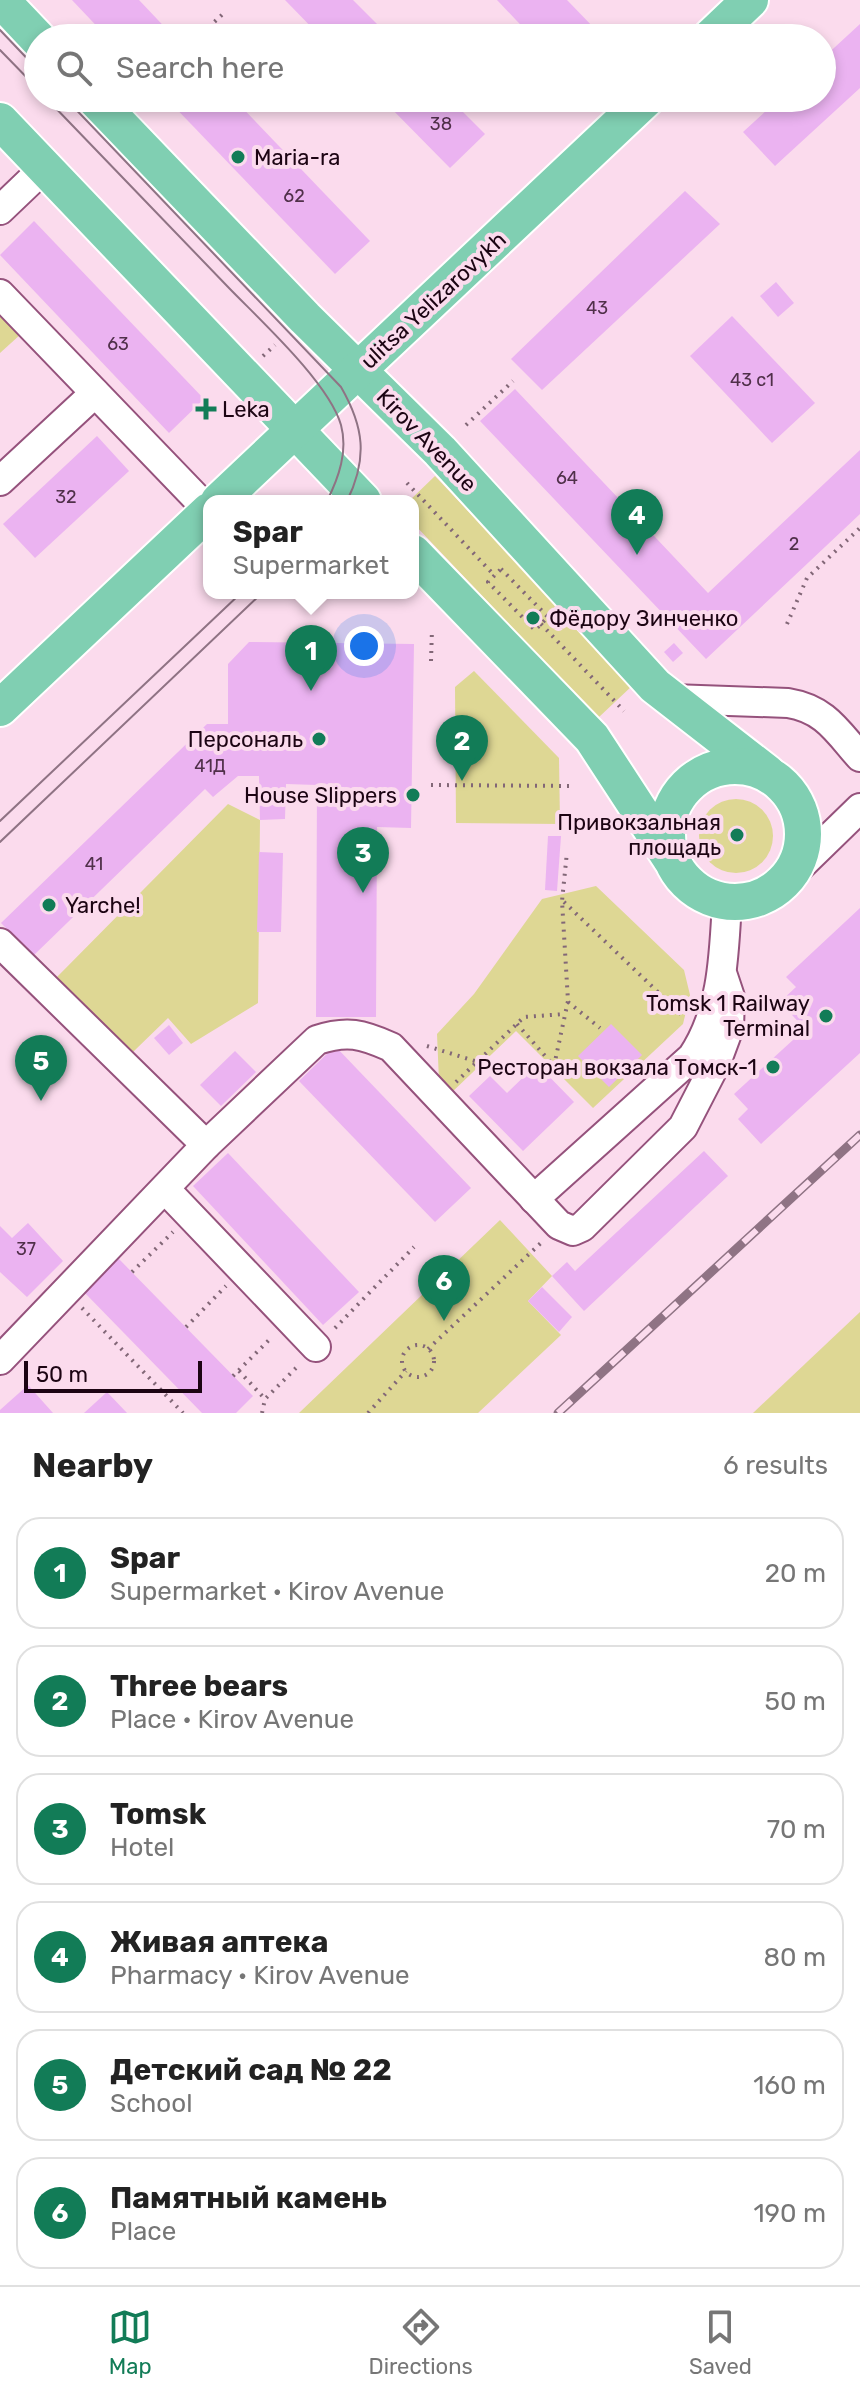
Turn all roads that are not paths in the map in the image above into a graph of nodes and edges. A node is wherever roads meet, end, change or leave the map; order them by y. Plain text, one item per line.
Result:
1 (1, 0) edge
2 (750, 0) edge
3 (24, 24) edge
4 (725, 24) edge
5 (107, 112) edge
6 (632, 112) edge
7 (0, 121) edge
8 (44, 168) junction
9 (0, 210) edge
10 (0, 294) edge
11 (358, 370) junction
12 (95, 393) junction
13 (295, 430) junction
14 (0, 481) edge
15 (225, 495) edge
16 (357, 495) edge
17 (203, 505) edge
18 (203, 517) edge
19 (419, 559) edge
20 (672, 699) junction
21 (0, 708) edge
22 (860, 757) edge
23 (767, 773) junction
24 (860, 808) edge
25 (675, 866) junction
26 (789, 877) junction
27 (727, 901) junction
28 (0, 943) edge
29 (723, 976) junction
30 (206, 1145) junction
31 (166, 1190) junction
32 (534, 1199) junction
33 (316, 1347) dead end
34 (0, 1360) edge

1 - 3 main road
2 - 4 main road
5 - 11 main road, Kirov Avenue
6 - 11 main road, ulitsa Yelizarovykh
7 - 8 main road
8 - 9 lane
8 - 13 main road
10 - 12 lane
11 - 13 main road, ulitsa Yelizarovykh
11 - 20 main road, Kirov Avenue
12 - 14 lane
12 - 17 lane
13 - 15 main road, ulitsa Yelizarovykh
13 - 16 main road
18 - 21 main road
19 - 25 main road
20 - 22 lane
20 - 23 main road, Kirov Avenue
23 - 25 main road
23 - 26 main road
24 - 26 lane
25 - 27 main road
26 - 27 main road
27 - 29 lane
28 - 30 lane
29 - 32 lane
29 - 32 lane
30 - 31 lane
30 - 32 lane
31 - 33 lane
31 - 34 lane

